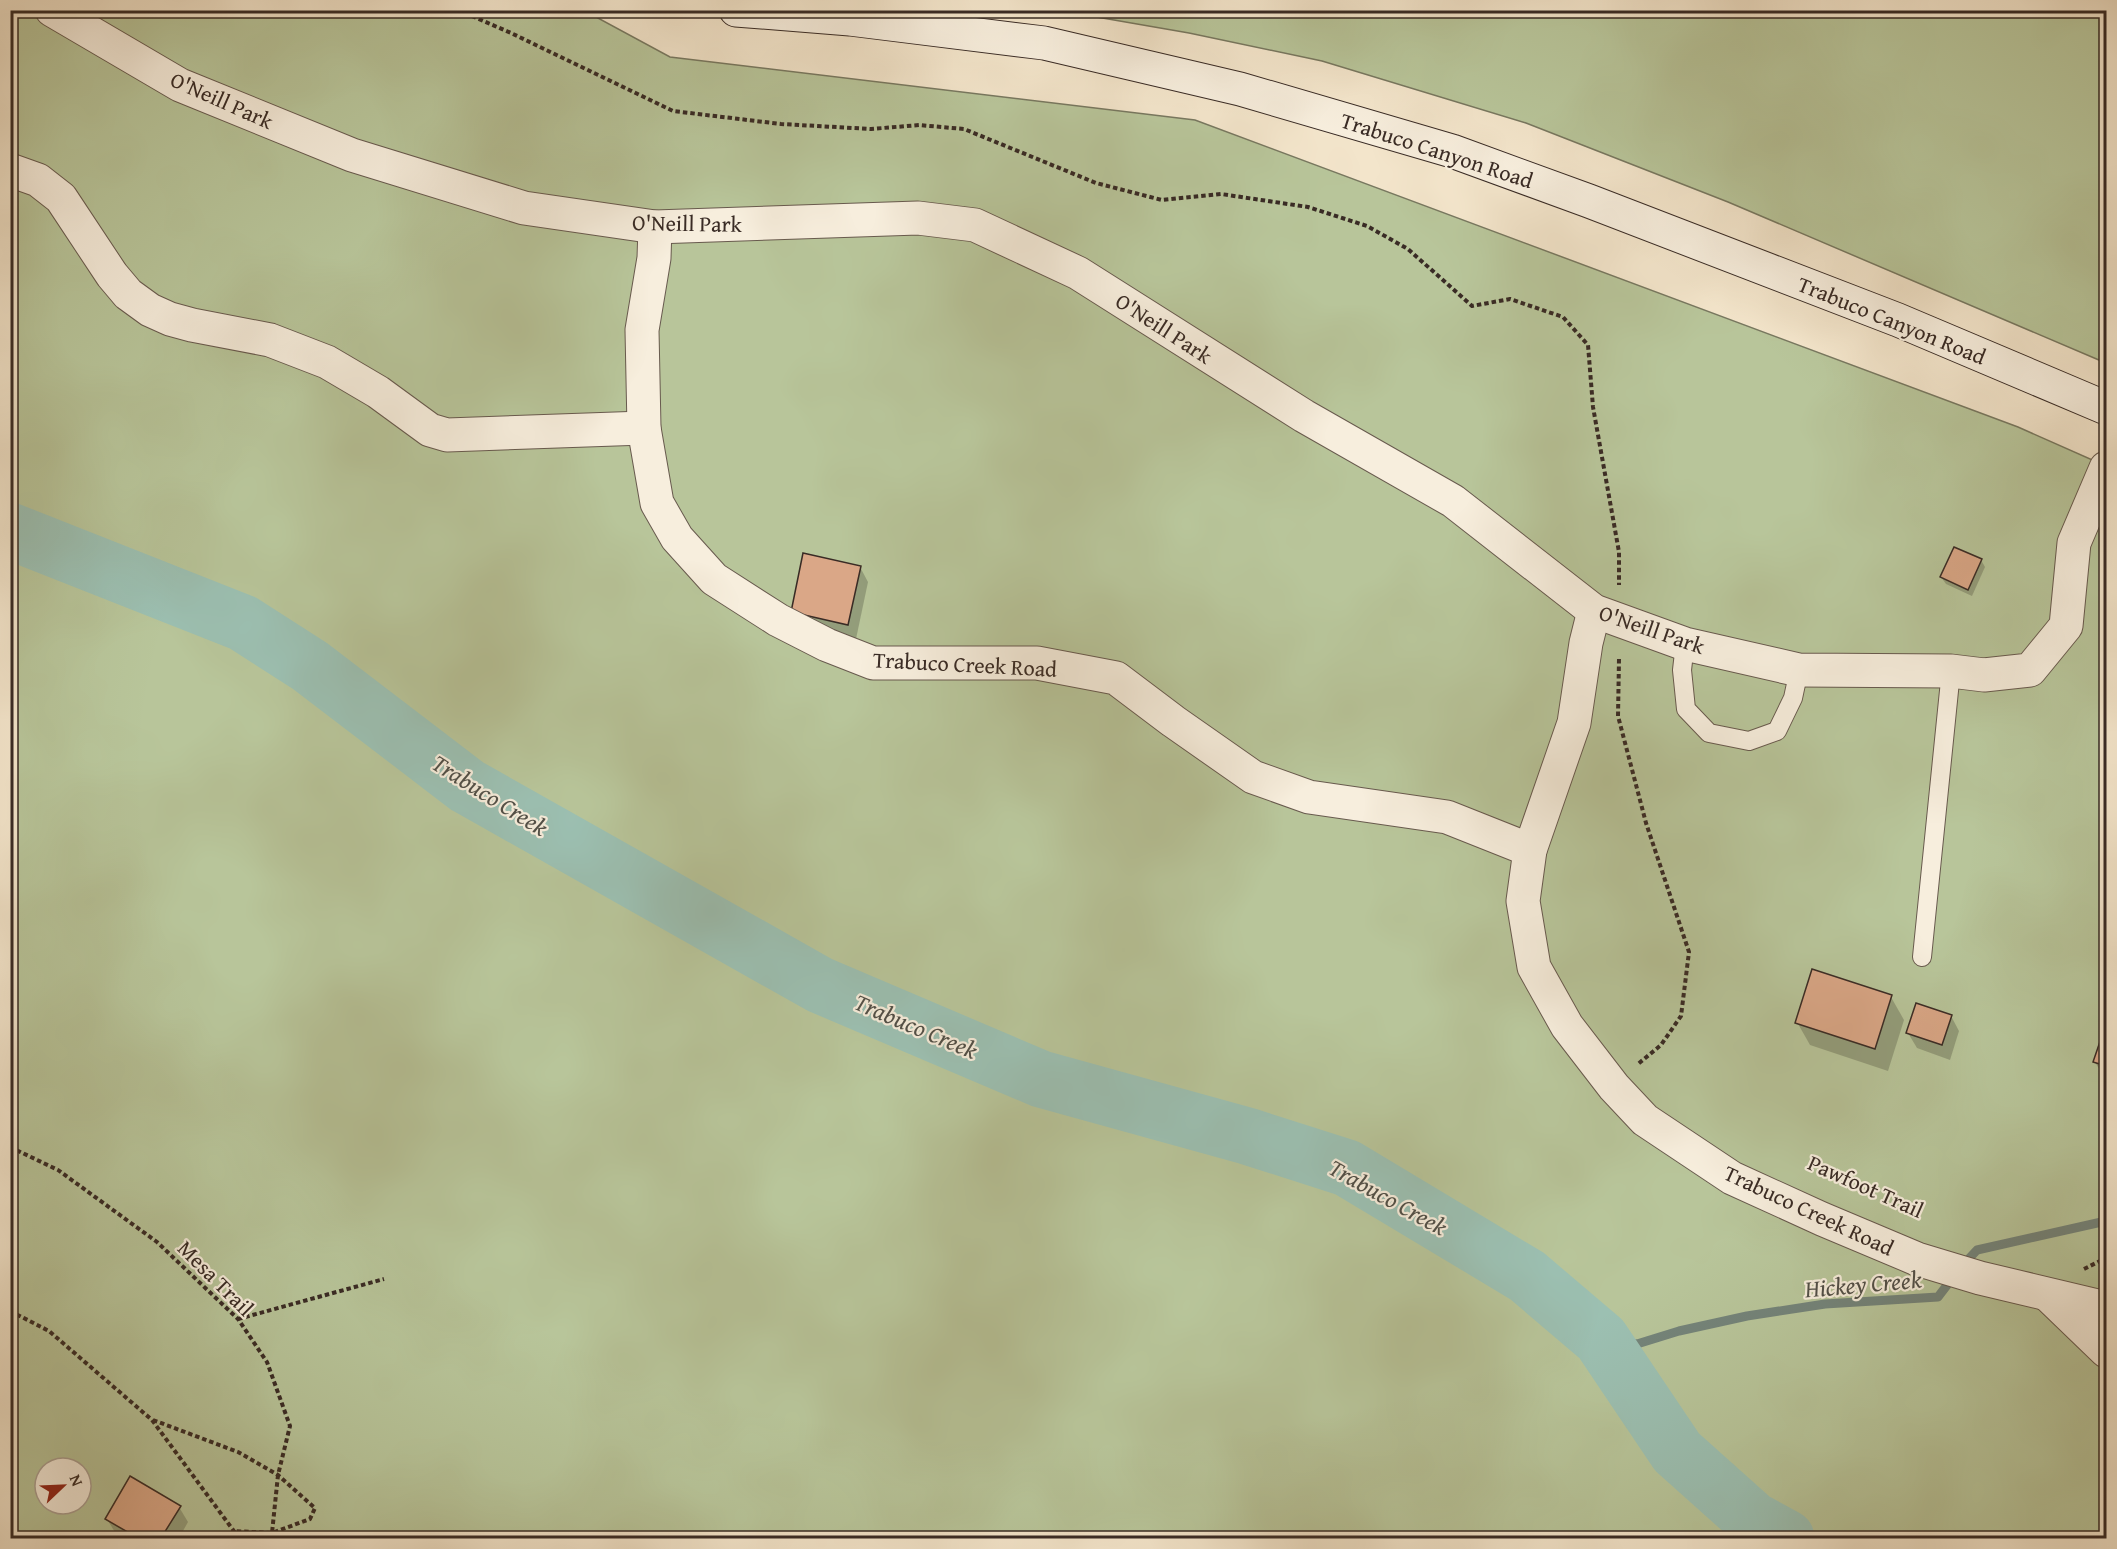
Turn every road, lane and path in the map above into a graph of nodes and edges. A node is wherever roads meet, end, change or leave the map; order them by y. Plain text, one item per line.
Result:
1 (51, 10) edge
2 (736, 10) edge
3 (10, 170) edge
4 (655, 226) junction
5 (2106, 408) edge
6 (644, 428) junction
7 (2106, 468) edge
8 (1594, 611) junction
9 (1684, 644) junction
10 (1799, 670) junction
11 (1951, 671) junction
12 (1530, 850) junction
13 (1922, 957) dead end
14 (10, 1147) edge
15 (2106, 1258) edge
16 (2079, 1271) dead end
17 (384, 1279) dead end
18 (2049, 1296) junction
19 (2106, 1308) edge
20 (10, 1311) edge
21 (238, 1319) junction
22 (2106, 1351) edge
23 (152, 1420) junction
24 (278, 1475) junction
25 (234, 1531) junction
26 (272, 1533) junction
27 (239, 1539) edge
28 (274, 1539) edge

1 - 4 street, O'Neill Park
2 - 5 street, Trabuco Canyon Road
3 - 6 street
4 - 6 street, Trabuco Creek Road
4 - 8 street, O'Neill Park
6 - 12 street, Trabuco Creek Road
7 - 11 street, O'Neill Park
8 - 9 street, O'Neill Park
8 - 12 street, Trabuco Creek Road
9 - 10 street, O'Neill Park
9 - 10 lane
10 - 11 street, O'Neill Park
11 - 13 lane
12 - 18 street, Trabuco Creek Road
14 - 21 path, Mesa Trail
15 - 16 path
17 - 21 path
18 - 19 street
18 - 22 street
20 - 23 path
21 - 24 path, Mesa Trail
23 - 24 path
23 - 25 path
24 - 26 path, Mesa Trail
24 - 26 path
25 - 26 path
25 - 27 path
26 - 28 path, Mesa Trail

